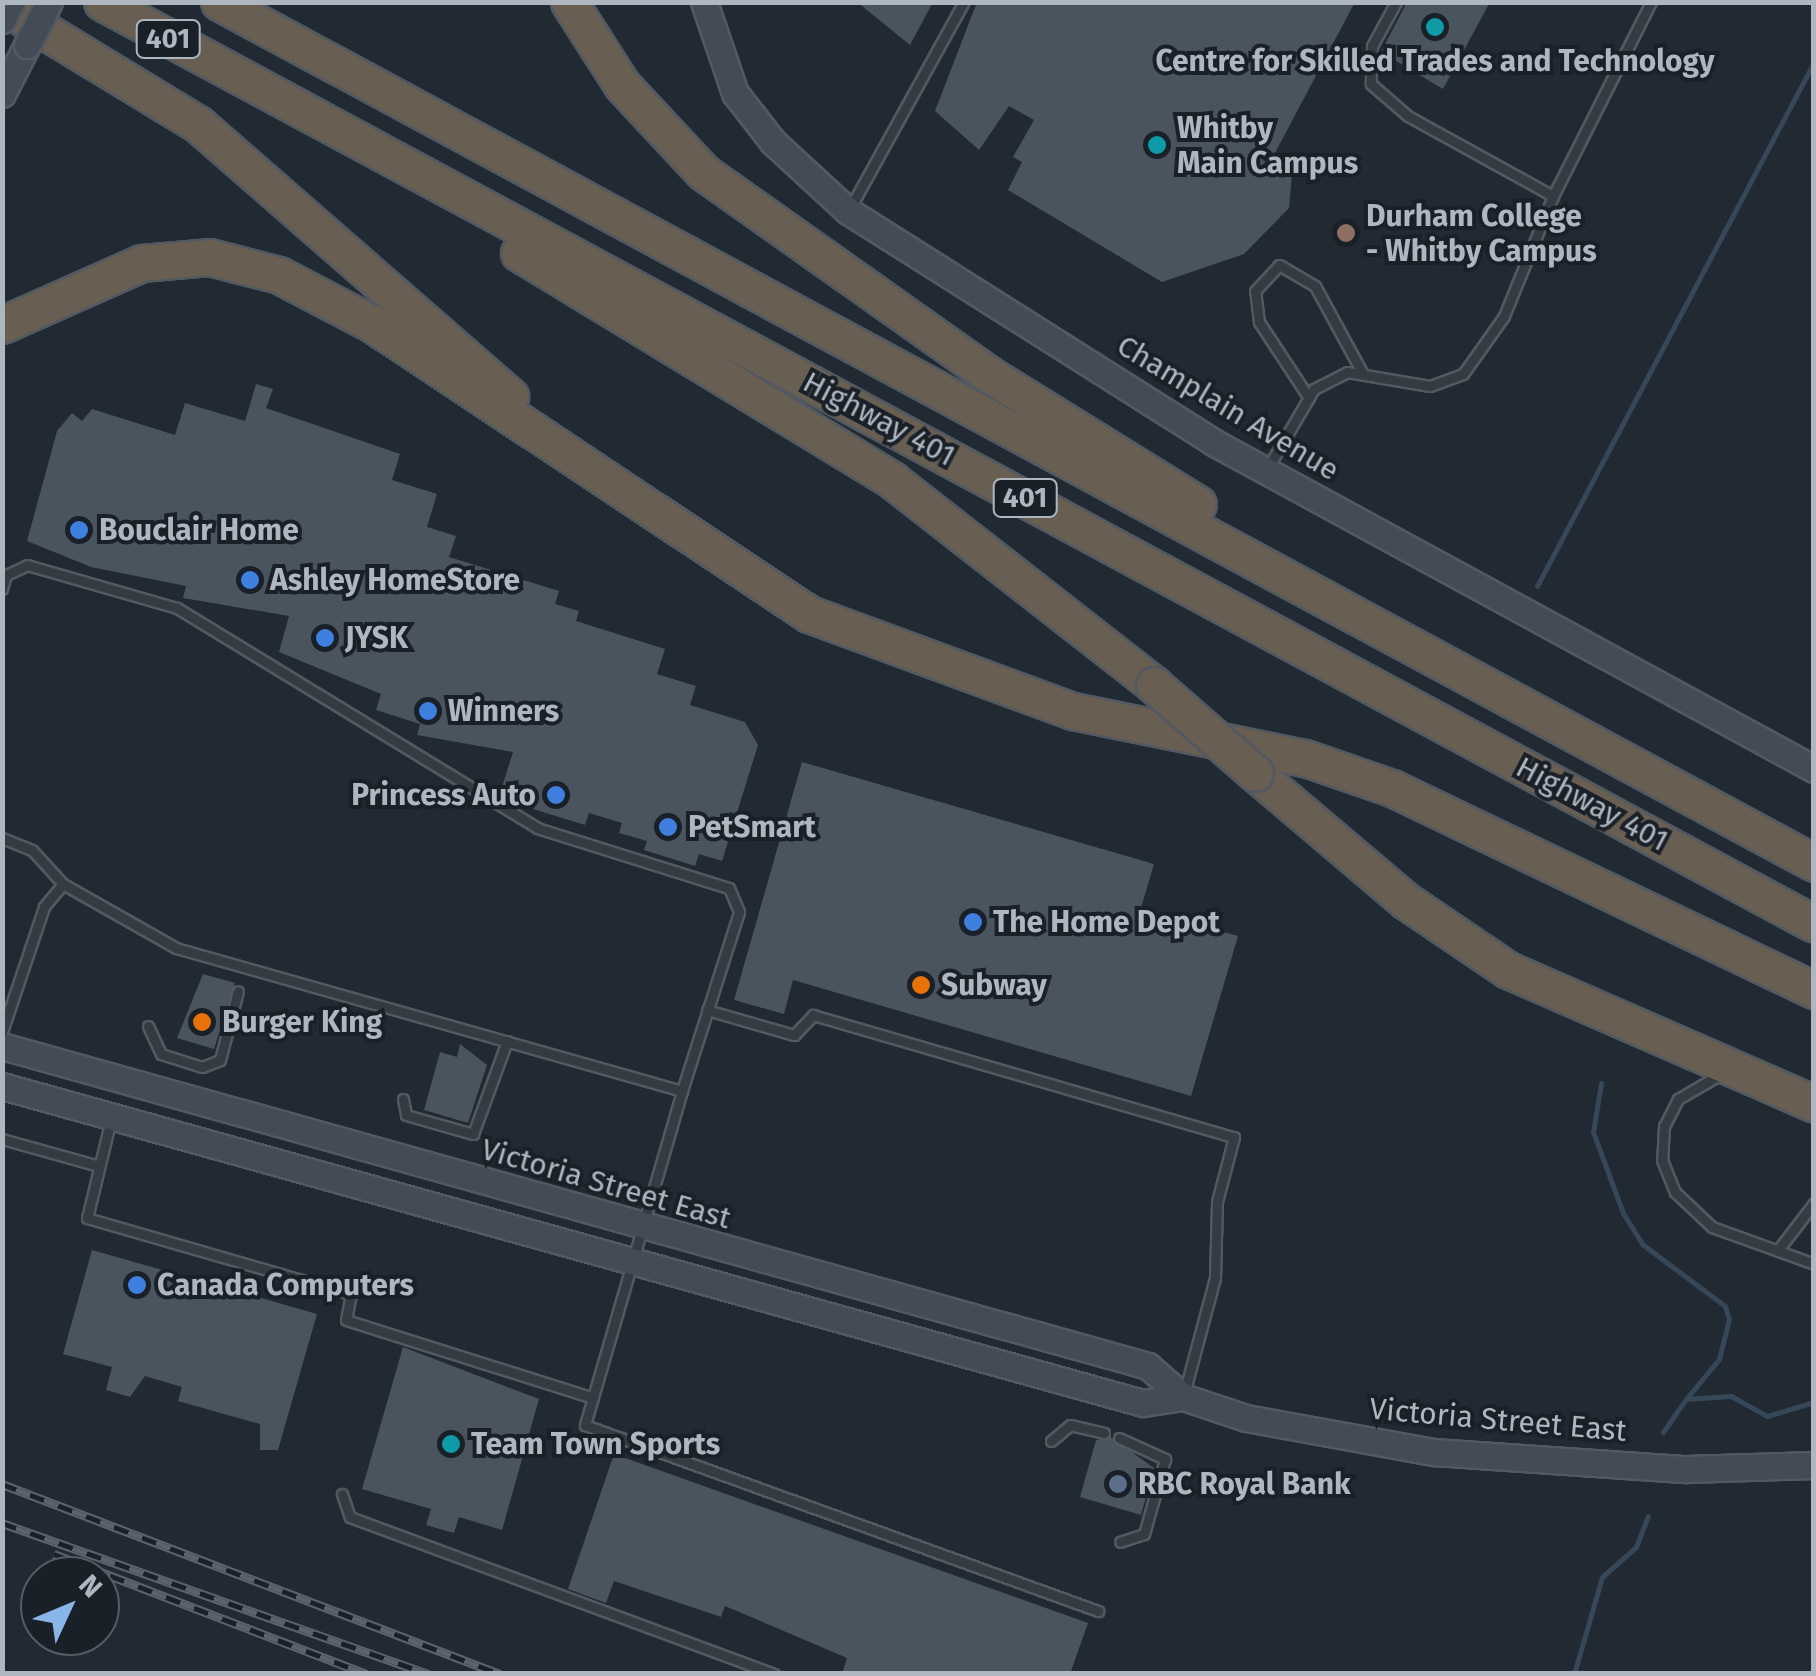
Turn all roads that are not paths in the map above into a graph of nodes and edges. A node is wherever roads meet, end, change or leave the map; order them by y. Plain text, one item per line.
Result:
1 (12, 2) edge
2 (50, 2) edge
3 (102, 2) edge
4 (219, 2) edge
5 (569, 2) edge
6 (704, 2) edge
7 (964, 2) edge
8 (1396, 2) edge
9 (1651, 2) edge
10 (2, 5) edge
11 (2, 20) edge
12 (234, 76) junction
13 (2, 94) edge
14 (1552, 196) junction
15 (848, 210) junction
16 (2, 325) edge
17 (1363, 374) junction
18 (1309, 398) junction
19 (1266, 472) junction
20 (634, 506) junction
21 (2, 589) edge
22 (1616, 752) junction
23 (1814, 770) edge
24 (2, 838) edge
25 (1814, 863) edge
26 (63, 884) junction
27 (1814, 924) edge
28 (1814, 990) edge
29 (238, 991) dead end
30 (708, 1010) junction
31 (148, 1026) dead end
32 (2, 1032) edge
33 (507, 1042) junction
34 (2, 1046) edge
35 (1728, 1070) junction
36 (2, 1086) edge
37 (682, 1091) junction
38 (402, 1099) dead end
39 (1814, 1104) edge
40 (111, 1118) junction
41 (2, 1139) edge
42 (100, 1166) junction
43 (1814, 1203) edge
44 (645, 1229) junction
45 (1778, 1250) junction
46 (638, 1258) junction
47 (1814, 1264) edge
48 (1183, 1396) junction
49 (593, 1398) junction
50 (1104, 1433) dead end
51 (1119, 1438) dead end
52 (1050, 1441) dead end
53 (1814, 1465) edge
54 (342, 1494) dead end
55 (1120, 1542) dead end
56 (1098, 1611) dead end
57 (774, 1674) edge

1 - 11 main road, bridge
2 - 13 main road, bridge
3 - 12 highway, Highway 401 / 401
4 - 22 highway, Highway 401 / 401
5 - 22 highway
6 - 15 main road, Champlain Avenue
7 - 15 lane
8 - 14 lane
9 - 14 lane
10 - 20 highway
12 - 27 highway, Highway 401 / 401
12 - 35 highway, bridge
14 - 17 lane
15 - 19 main road, Champlain Avenue
16 - 20 highway
17 - 18 lane
17 - 18 lane
18 - 19 lane
19 - 23 main road, Champlain Avenue
20 - 28 highway
21 - 30 lane
22 - 25 highway, Highway 401 / 401
24 - 26 lane
26 - 32 lane
26 - 33 lane
29 - 31 lane
30 - 37 lane
30 - 48 lane
33 - 37 lane
33 - 38 lane
34 - 44 main road, Victoria Street East
35 - 39 highway
35 - 45 lane
36 - 40 main road, Victoria Street East
37 - 44 lane
40 - 42 lane
40 - 46 main road, Victoria Street East
41 - 42 lane
42 - 49 lane
43 - 45 lane
44 - 46 lane
44 - 48 main road, Victoria Street East
45 - 47 lane
46 - 48 main road, Victoria Street East
46 - 49 lane
48 - 53 main road, Victoria Street East
49 - 56 lane
50 - 52 lane
51 - 55 lane
54 - 57 lane

